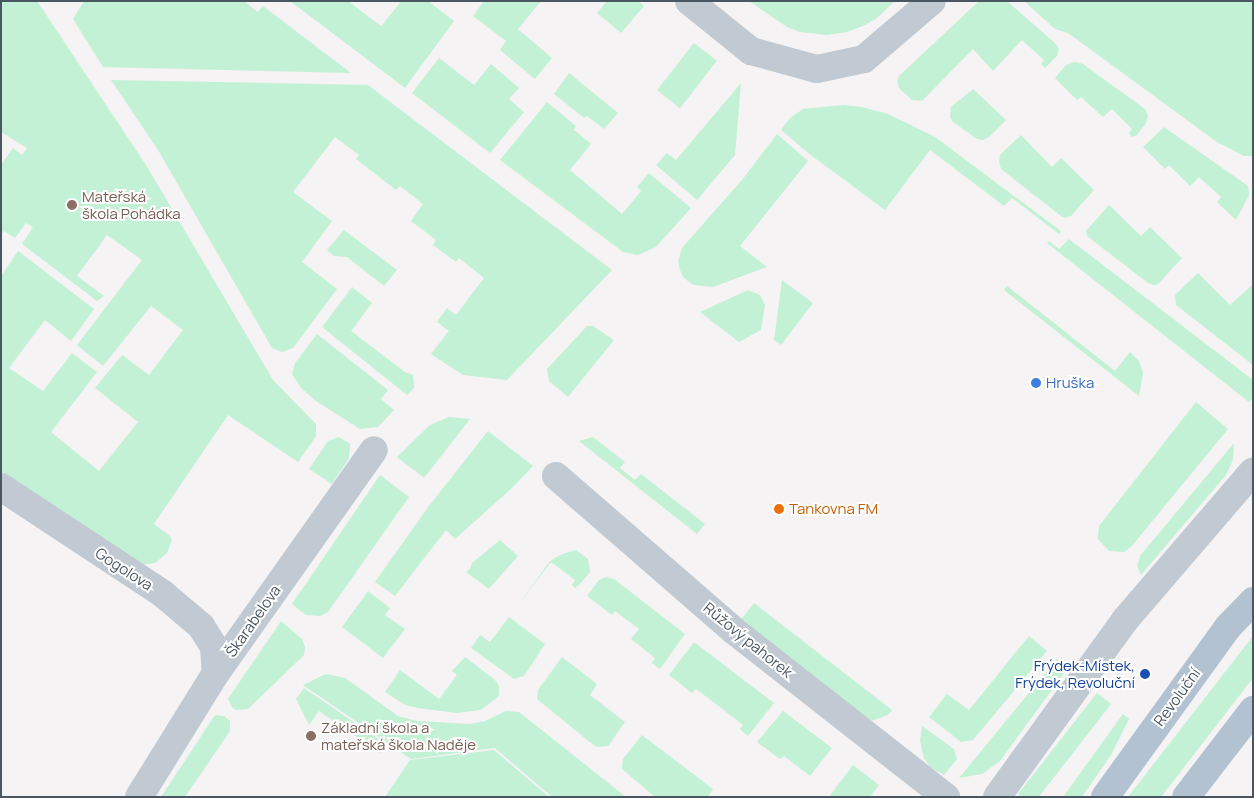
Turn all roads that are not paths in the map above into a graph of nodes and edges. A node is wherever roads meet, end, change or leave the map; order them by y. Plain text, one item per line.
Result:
1 (689, 1) edge
2 (932, 1) edge
3 (374, 450) dead end
4 (1253, 471) edge
5 (556, 476) dead end
6 (1, 487) edge
7 (1253, 601) edge
8 (216, 673) junction
9 (1253, 710) edge
10 (139, 797) edge
11 (946, 797) edge
12 (997, 797) edge
13 (1105, 797) edge
14 (1186, 797) edge

1 - 2 street
3 - 8 street, Škarabelova
4 - 12 street
5 - 11 street, Růžový pahorek
6 - 8 street, Gogolova
7 - 13 main road, Revoluční
8 - 10 street, Škarabelova
9 - 14 main road

